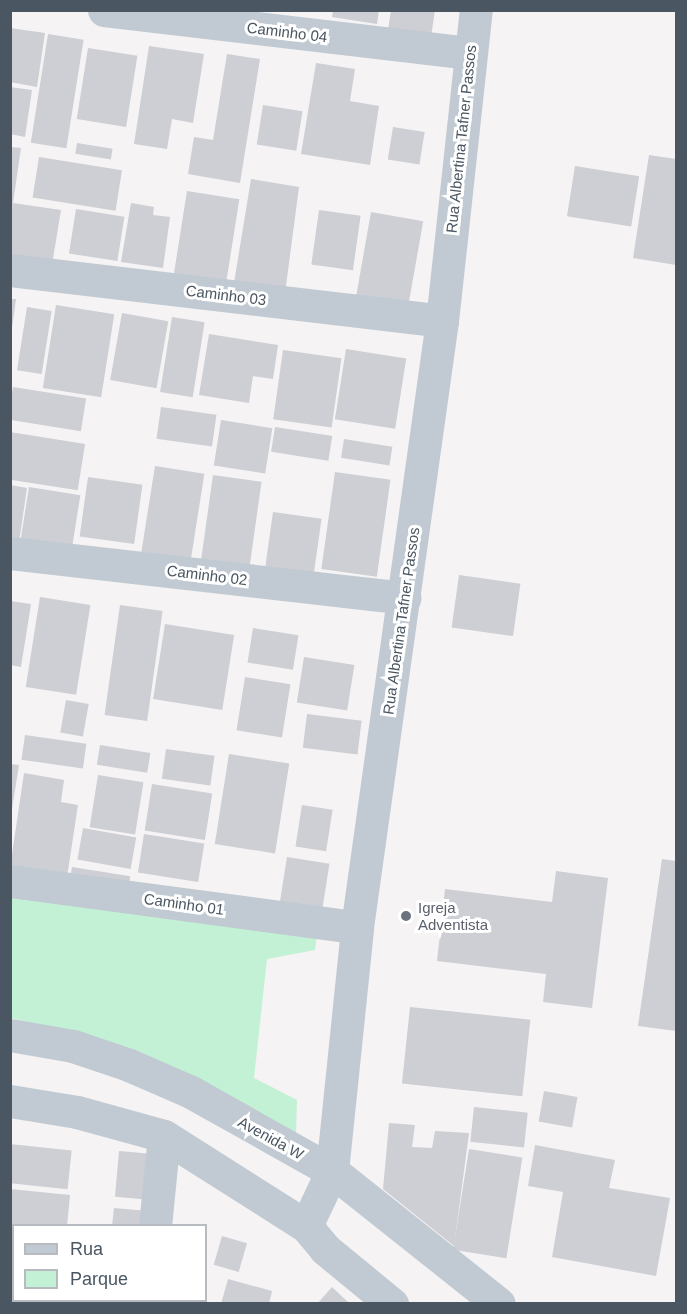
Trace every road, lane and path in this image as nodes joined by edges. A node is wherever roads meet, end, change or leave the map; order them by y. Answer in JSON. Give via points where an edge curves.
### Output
{"nodes":[{"id":1,"x":104,"y":10,"type":"edge"},
{"id":2,"x":476,"y":10,"type":"edge"},
{"id":3,"x":470,"y":53,"type":"junction"},
{"id":4,"x":10,"y":270,"type":"edge"},
{"id":5,"x":442,"y":321,"type":"junction"},
{"id":6,"x":10,"y":553,"type":"edge"},
{"id":7,"x":404,"y":598,"type":"junction"},
{"id":8,"x":10,"y":881,"type":"edge"},
{"id":9,"x":357,"y":927,"type":"junction"},
{"id":10,"x":10,"y":1035,"type":"edge"},
{"id":11,"x":10,"y":1101,"type":"edge"},
{"id":12,"x":164,"y":1136,"type":"junction"},
{"id":13,"x":332,"y":1171,"type":"junction"},
{"id":14,"x":155,"y":1224,"type":"edge"},
{"id":15,"x":306,"y":1226,"type":"junction"},
{"id":16,"x":392,"y":1304,"type":"edge"},
{"id":17,"x":499,"y":1304,"type":"edge"}],
"edges":[{"from":1,"to":3,"type":"street","name":"Caminho 04"},
{"from":2,"to":3,"type":"street","name":"Rua Albertina Tafner Passos"},
{"from":3,"to":5,"type":"street","name":"Rua Albertina Tafner Passos"},
{"from":4,"to":5,"type":"street","name":"Caminho 03"},
{"from":5,"to":7,"type":"street","name":"Rua Albertina Tafner Passos"},
{"from":6,"to":7,"type":"street","name":"Caminho 02"},
{"from":7,"to":9,"type":"street","name":"Rua Albertina Tafner Passos"},
{"from":8,"to":9,"type":"street","name":"Caminho 01"},
{"from":9,"to":13,"type":"street","name":"Rua Albertina Tafner Passos"},
{"from":10,"to":13,"type":"street","name":"Avenida W","via":[[73,1046],[129,1065],[191,1092]]},
{"from":11,"to":12,"type":"street","via":[[77,1112]]},
{"from":12,"to":14,"type":"street"},
{"from":12,"to":15,"type":"street"},
{"from":13,"to":15,"type":"street","name":"Rua Albertina Tafner Passos"},
{"from":13,"to":17,"type":"street","name":"Avenida W"},
{"from":15,"to":16,"type":"street","via":[[325,1249]]}]}
